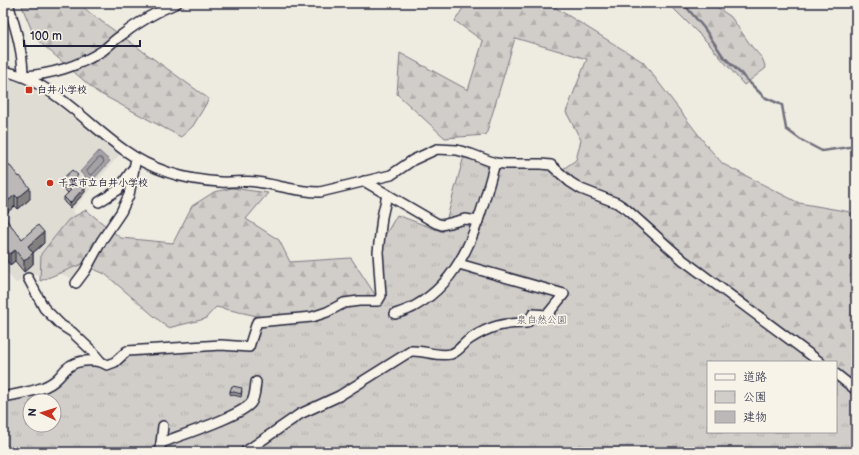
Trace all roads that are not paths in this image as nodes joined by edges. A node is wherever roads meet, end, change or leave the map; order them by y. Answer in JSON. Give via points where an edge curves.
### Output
{"nodes":[{"id":1,"x":8,"y":3,"type":"edge"},
{"id":2,"x":177,"y":3,"type":"edge"},
{"id":3,"x":3,"y":71,"type":"edge"},
{"id":4,"x":23,"y":76,"type":"junction"},
{"id":5,"x":136,"y":158,"type":"junction"},
{"id":6,"x":495,"y":163,"type":"junction"},
{"id":7,"x":134,"y":168,"type":"junction"},
{"id":8,"x":364,"y":181,"type":"junction"},
{"id":9,"x":387,"y":194,"type":"junction"},
{"id":10,"x":100,"y":202,"type":"dead end"},
{"id":11,"x":478,"y":221,"type":"junction"},
{"id":12,"x":459,"y":264,"type":"junction"},
{"id":13,"x":28,"y":278,"type":"dead end"},
{"id":14,"x":76,"y":283,"type":"dead end"},
{"id":15,"x":395,"y":314,"type":"dead end"},
{"id":16,"x":819,"y":361,"type":"edge"},
{"id":17,"x":102,"y":362,"type":"junction"},
{"id":18,"x":837,"y":375,"type":"edge"},
{"id":19,"x":256,"y":382,"type":"dead end"},
{"id":20,"x":856,"y":390,"type":"edge"},
{"id":21,"x":3,"y":397,"type":"edge"},
{"id":22,"x":162,"y":426,"type":"dead end"},
{"id":23,"x":160,"y":448,"type":"edge"},
{"id":24,"x":245,"y":452,"type":"edge"}],
"edges":[{"from":1,"to":4,"type":"street","via":[[18,37]]},
{"from":2,"to":4,"type":"street","via":[[137,24],[103,50],[80,63],[38,76]]},
{"from":3,"to":4,"type":"street"},
{"from":4,"to":5,"type":"street","via":[[61,100]]},
{"from":5,"to":7,"type":"street"},
{"from":5,"to":8,"type":"street","via":[[178,175],[221,182],[255,182],[309,192],[320,192]]},
{"from":6,"to":8,"type":"street","via":[[457,150],[437,149],[413,160],[391,175]]},
{"from":6,"to":11,"type":"street"},
{"from":6,"to":16,"type":"street","via":[[551,165],[581,189],[617,203],[683,260]]},
{"from":7,"to":10,"type":"street","via":[[118,190]]},
{"from":7,"to":14,"type":"street","via":[[129,195],[121,212]]},
{"from":8,"to":9,"type":"street"},
{"from":9,"to":11,"type":"street","via":[[442,225],[465,219]]},
{"from":9,"to":17,"type":"street","via":[[379,235],[381,296],[378,301],[344,303],[312,317],[257,322],[249,347],[221,345],[127,351],[110,364]]},
{"from":11,"to":12,"type":"street"},
{"from":12,"to":15,"type":"street","via":[[444,283],[425,299],[414,307]]},
{"from":12,"to":24,"type":"street","via":[[564,294],[547,315],[533,314],[528,323],[494,326],[468,340],[460,349],[450,354],[411,351],[339,396],[300,414]]},
{"from":13,"to":17,"type":"street","via":[[44,308]]},
{"from":17,"to":21,"type":"street","via":[[90,360],[73,364],[53,382],[41,388]]},
{"from":18,"to":20,"type":"street"},
{"from":19,"to":23,"type":"street","via":[[251,403],[234,415]]},
{"from":22,"to":23,"type":"street"}]}
